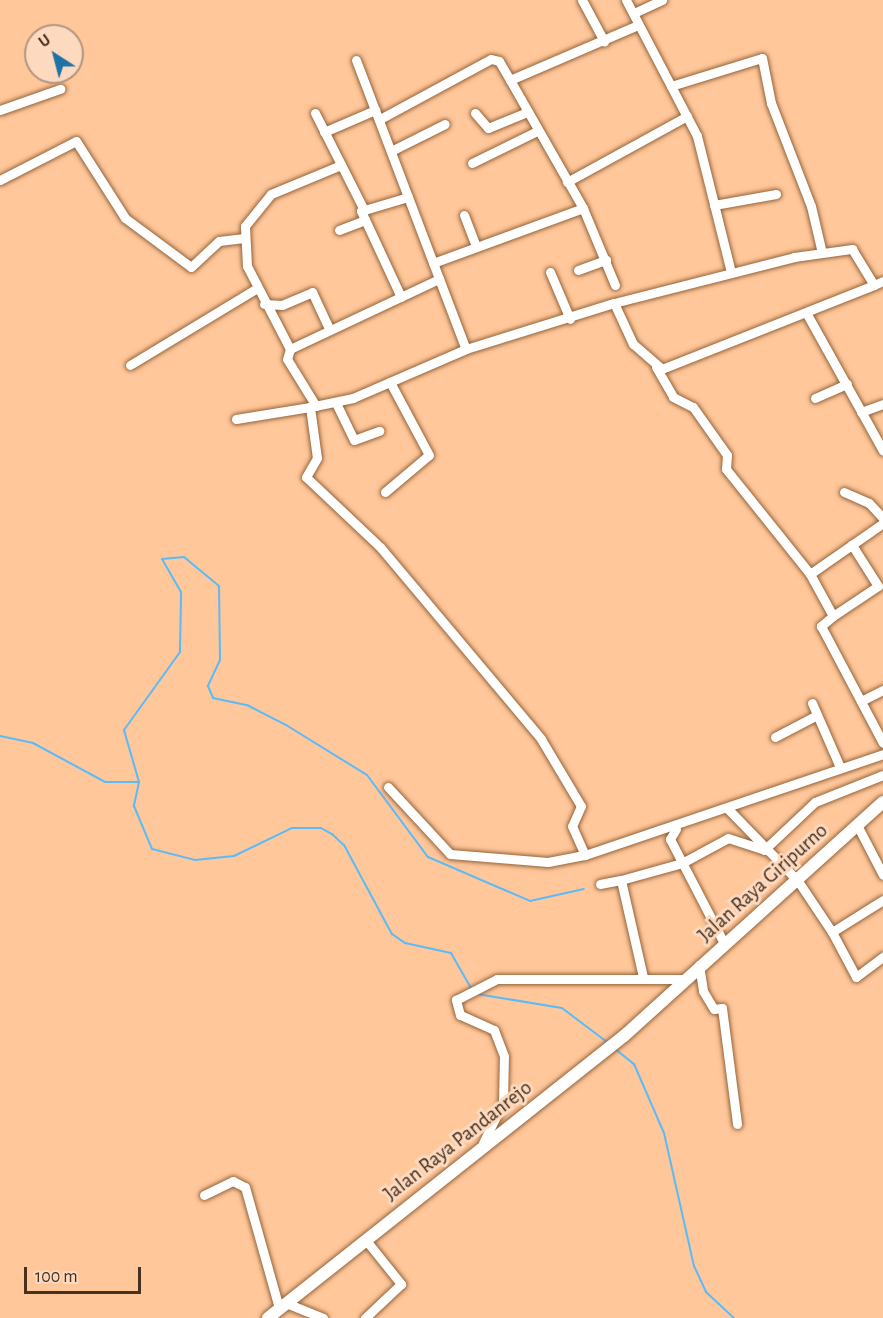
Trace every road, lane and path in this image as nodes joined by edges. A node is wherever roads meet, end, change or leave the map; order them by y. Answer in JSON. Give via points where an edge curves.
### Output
{"nodes":[{"id":1,"x":582,"y":0,"type":"edge"},
{"id":2,"x":626,"y":0,"type":"edge"},
{"id":3,"x":662,"y":0,"type":"edge"},
{"id":4,"x":634,"y":13,"type":"junction"},
{"id":5,"x":638,"y":26,"type":"junction"},
{"id":6,"x":604,"y":41,"type":"junction"},
{"id":7,"x":356,"y":60,"type":"dead end"},
{"id":8,"x":510,"y":80,"type":"junction"},
{"id":9,"x":671,"y":86,"type":"junction"},
{"id":10,"x":60,"y":89,"type":"dead end"},
{"id":11,"x":0,"y":110,"type":"edge"},
{"id":12,"x":527,"y":112,"type":"junction"},
{"id":13,"x":315,"y":113,"type":"dead end"},
{"id":14,"x":475,"y":113,"type":"dead end"},
{"id":15,"x":378,"y":115,"type":"junction"},
{"id":16,"x":687,"y":116,"type":"junction"},
{"id":17,"x":446,"y":124,"type":"dead end"},
{"id":18,"x":537,"y":130,"type":"junction"},
{"id":19,"x":324,"y":132,"type":"junction"},
{"id":20,"x":391,"y":151,"type":"junction"},
{"id":21,"x":472,"y":163,"type":"dead end"},
{"id":22,"x":341,"y":165,"type":"junction"},
{"id":23,"x":0,"y":180,"type":"edge"},
{"id":24,"x":567,"y":182,"type":"junction"},
{"id":25,"x":776,"y":194,"type":"dead end"},
{"id":26,"x":408,"y":197,"type":"junction"},
{"id":27,"x":714,"y":205,"type":"junction"},
{"id":28,"x":583,"y":208,"type":"junction"},
{"id":29,"x":360,"y":214,"type":"junction"},
{"id":30,"x":464,"y":215,"type":"dead end"},
{"id":31,"x":339,"y":230,"type":"dead end"},
{"id":32,"x":242,"y":238,"type":"junction"},
{"id":33,"x":476,"y":247,"type":"junction"},
{"id":34,"x":822,"y":253,"type":"junction"},
{"id":35,"x":606,"y":260,"type":"junction"},
{"id":36,"x":433,"y":262,"type":"junction"},
{"id":37,"x":579,"y":270,"type":"dead end"},
{"id":38,"x":550,"y":272,"type":"dead end"},
{"id":39,"x":731,"y":273,"type":"junction"},
{"id":40,"x":439,"y":279,"type":"junction"},
{"id":41,"x":878,"y":283,"type":"edge"},
{"id":42,"x":615,"y":285,"type":"dead end"},
{"id":43,"x":257,"y":288,"type":"junction"},
{"id":44,"x":401,"y":297,"type":"junction"},
{"id":45,"x":614,"y":303,"type":"junction"},
{"id":46,"x":264,"y":304,"type":"junction"},
{"id":47,"x":808,"y":316,"type":"junction"},
{"id":48,"x":570,"y":319,"type":"junction"},
{"id":49,"x":329,"y":328,"type":"junction"},
{"id":50,"x":290,"y":349,"type":"junction"},
{"id":51,"x":466,"y":349,"type":"junction"},
{"id":52,"x":130,"y":365,"type":"dead end"},
{"id":53,"x":656,"y":368,"type":"junction"},
{"id":54,"x":390,"y":382,"type":"junction"},
{"id":55,"x":847,"y":384,"type":"junction"},
{"id":56,"x":815,"y":398,"type":"dead end"},
{"id":57,"x":336,"y":403,"type":"junction"},
{"id":58,"x":883,"y":404,"type":"edge"},
{"id":59,"x":313,"y":406,"type":"junction"},
{"id":60,"x":861,"y":412,"type":"junction"},
{"id":61,"x":236,"y":419,"type":"dead end"},
{"id":62,"x":379,"y":430,"type":"dead end"},
{"id":63,"x":883,"y":451,"type":"edge"},
{"id":64,"x":385,"y":492,"type":"dead end"},
{"id":65,"x":844,"y":492,"type":"dead end"},
{"id":66,"x":883,"y":520,"type":"edge"},
{"id":67,"x":852,"y":545,"type":"junction"},
{"id":68,"x":810,"y":574,"type":"junction"},
{"id":69,"x":833,"y":616,"type":"junction"},
{"id":70,"x":883,"y":690,"type":"edge"},
{"id":71,"x":861,"y":701,"type":"junction"},
{"id":72,"x":812,"y":703,"type":"dead end"},
{"id":73,"x":817,"y":715,"type":"junction"},
{"id":74,"x":775,"y":737,"type":"dead end"},
{"id":75,"x":883,"y":742,"type":"edge"},
{"id":76,"x":883,"y":754,"type":"edge"},
{"id":77,"x":840,"y":767,"type":"junction"},
{"id":78,"x":883,"y":775,"type":"edge"},
{"id":79,"x":388,"y":787,"type":"dead end"},
{"id":80,"x":883,"y":802,"type":"edge"},
{"id":81,"x":727,"y":808,"type":"junction"},
{"id":82,"x":682,"y":825,"type":"junction"},
{"id":83,"x":857,"y":825,"type":"junction"},
{"id":84,"x":762,"y":848,"type":"junction"},
{"id":85,"x":585,"y":855,"type":"junction"},
{"id":86,"x":680,"y":860,"type":"junction"},
{"id":87,"x":883,"y":875,"type":"edge"},
{"id":88,"x":621,"y":880,"type":"junction"},
{"id":89,"x":798,"y":880,"type":"junction"},
{"id":90,"x":600,"y":884,"type":"dead end"},
{"id":91,"x":883,"y":900,"type":"edge"},
{"id":92,"x":832,"y":932,"type":"junction"},
{"id":93,"x":725,"y":945,"type":"junction"},
{"id":94,"x":883,"y":957,"type":"edge"},
{"id":95,"x":699,"y":965,"type":"junction"},
{"id":96,"x":644,"y":977,"type":"junction"},
{"id":97,"x":682,"y":979,"type":"junction"},
{"id":98,"x":672,"y":994,"type":"joint"},
{"id":99,"x":737,"y":1124,"type":"dead end"},
{"id":100,"x":483,"y":1143,"type":"junction"},
{"id":101,"x":204,"y":1195,"type":"dead end"},
{"id":102,"x":364,"y":1239,"type":"junction"},
{"id":103,"x":283,"y":1306,"type":"junction"},
{"id":104,"x":268,"y":1318,"type":"edge"},
{"id":105,"x":323,"y":1318,"type":"edge"},
{"id":106,"x":365,"y":1318,"type":"edge"}],
"edges":[{"from":1,"to":6,"type":"street"},
{"from":2,"to":4,"type":"street"},
{"from":3,"to":4,"type":"street"},
{"from":4,"to":5,"type":"street"},
{"from":5,"to":6,"type":"street"},
{"from":5,"to":9,"type":"street"},
{"from":6,"to":8,"type":"street"},
{"from":7,"to":15,"type":"street"},
{"from":8,"to":12,"type":"street"},
{"from":8,"to":15,"type":"street","via":[[499,61],[491,59]]},
{"from":9,"to":16,"type":"street"},
{"from":9,"to":34,"type":"street","via":[[762,58],[771,103],[809,198]]},
{"from":10,"to":11,"type":"street"},
{"from":12,"to":14,"type":"street","via":[[488,128]]},
{"from":12,"to":18,"type":"street"},
{"from":13,"to":19,"type":"street"},
{"from":15,"to":19,"type":"street"},
{"from":15,"to":20,"type":"street"},
{"from":16,"to":24,"type":"street"},
{"from":16,"to":27,"type":"street"},
{"from":17,"to":20,"type":"street"},
{"from":18,"to":21,"type":"street"},
{"from":18,"to":24,"type":"street"},
{"from":19,"to":22,"type":"street"},
{"from":20,"to":26,"type":"street"},
{"from":22,"to":29,"type":"street"},
{"from":22,"to":32,"type":"street","via":[[264,198],[249,216]]},
{"from":23,"to":32,"type":"street","via":[[76,141],[125,218],[191,267],[219,241]]},
{"from":24,"to":28,"type":"street"},
{"from":25,"to":27,"type":"street"},
{"from":26,"to":29,"type":"street"},
{"from":26,"to":36,"type":"street"},
{"from":27,"to":39,"type":"street"},
{"from":28,"to":33,"type":"street"},
{"from":28,"to":35,"type":"street"},
{"from":29,"to":31,"type":"street"},
{"from":29,"to":44,"type":"street"},
{"from":30,"to":33,"type":"street"},
{"from":32,"to":43,"type":"street"},
{"from":33,"to":36,"type":"street"},
{"from":34,"to":39,"type":"street"},
{"from":34,"to":41,"type":"street","via":[[856,250]]},
{"from":35,"to":37,"type":"street"},
{"from":35,"to":42,"type":"street"},
{"from":36,"to":40,"type":"street"},
{"from":38,"to":48,"type":"street"},
{"from":39,"to":45,"type":"street"},
{"from":40,"to":44,"type":"street"},
{"from":40,"to":51,"type":"street"},
{"from":41,"to":47,"type":"street"},
{"from":43,"to":46,"type":"street"},
{"from":43,"to":52,"type":"street"},
{"from":44,"to":49,"type":"street"},
{"from":45,"to":48,"type":"street"},
{"from":45,"to":53,"type":"street","via":[[633,344]]},
{"from":46,"to":49,"type":"street","via":[[282,305],[312,292]]},
{"from":46,"to":50,"type":"street"},
{"from":47,"to":53,"type":"street"},
{"from":47,"to":55,"type":"street"},
{"from":48,"to":51,"type":"street"},
{"from":49,"to":50,"type":"street"},
{"from":50,"to":59,"type":"street","via":[[287,359]]},
{"from":51,"to":54,"type":"street"},
{"from":53,"to":68,"type":"street","via":[[673,398],[693,407],[727,455],[727,470]]},
{"from":54,"to":57,"type":"street"},
{"from":54,"to":64,"type":"street","via":[[429,455]]},
{"from":55,"to":56,"type":"street"},
{"from":55,"to":60,"type":"street"},
{"from":57,"to":59,"type":"street"},
{"from":57,"to":62,"type":"street","via":[[354,440]]},
{"from":58,"to":60,"type":"street"},
{"from":59,"to":61,"type":"street"},
{"from":59,"to":85,"type":"street","via":[[317,458],[307,479],[381,548],[541,739],[581,806],[572,825]]},
{"from":60,"to":63,"type":"street"},
{"from":65,"to":66,"type":"street","via":[[869,503]]},
{"from":66,"to":67,"type":"street"},
{"from":67,"to":68,"type":"street"},
{"from":67,"to":69,"type":"street","via":[[878,587]]},
{"from":68,"to":69,"type":"street"},
{"from":69,"to":71,"type":"street","via":[[821,626]]},
{"from":70,"to":71,"type":"street"},
{"from":71,"to":75,"type":"street"},
{"from":72,"to":73,"type":"street"},
{"from":73,"to":74,"type":"street"},
{"from":73,"to":77,"type":"street"},
{"from":76,"to":77,"type":"street"},
{"from":77,"to":81,"type":"street"},
{"from":78,"to":84,"type":"street","via":[[815,802]]},
{"from":79,"to":85,"type":"street","via":[[450,854],[548,862]]},
{"from":80,"to":83,"type":"main road","name":"Jalan Raya Giripurno"},
{"from":81,"to":82,"type":"street"},
{"from":81,"to":84,"type":"street"},
{"from":82,"to":85,"type":"street"},
{"from":82,"to":86,"type":"street","via":[[670,833]]},
{"from":83,"to":87,"type":"street"},
{"from":83,"to":89,"type":"main road","name":"Jalan Raya Giripurno"},
{"from":84,"to":86,"type":"street","via":[[728,838]]},
{"from":84,"to":89,"type":"street"},
{"from":86,"to":88,"type":"street"},
{"from":86,"to":93,"type":"street"},
{"from":88,"to":90,"type":"street"},
{"from":88,"to":96,"type":"street"},
{"from":89,"to":92,"type":"street"},
{"from":89,"to":93,"type":"main road","name":"Jalan Raya Giripurno"},
{"from":91,"to":92,"type":"street"},
{"from":92,"to":94,"type":"street","via":[[856,977]]},
{"from":93,"to":95,"type":"main road","name":"Jalan Raya Giripurno"},
{"from":95,"to":97,"type":"main road","name":"Jalan Raya Giripurno"},
{"from":95,"to":99,"type":"street","via":[[703,991],[714,1009],[722,1008]]},
{"from":96,"to":97,"type":"street"},
{"from":96,"to":100,"type":"street","via":[[497,979],[461,996],[453,1007],[460,1015],[488,1024],[504,1056],[503,1102]]},
{"from":97,"to":98,"type":"main road","name":"Jalan Raya Giripurno"},
{"from":98,"to":100,"type":"main road","name":"Jalan Raya Pandanrejo"},
{"from":100,"to":102,"type":"main road","name":"Jalan Raya Pandanrejo"},
{"from":101,"to":103,"type":"street","via":[[233,1181],[245,1187]]},
{"from":102,"to":103,"type":"main road","name":"Jalan Raya Pandanrejo"},
{"from":102,"to":106,"type":"street","via":[[401,1284]]},
{"from":103,"to":104,"type":"main road","name":"Jalan Raya Pandanrejo"},
{"from":103,"to":105,"type":"street"}]}
